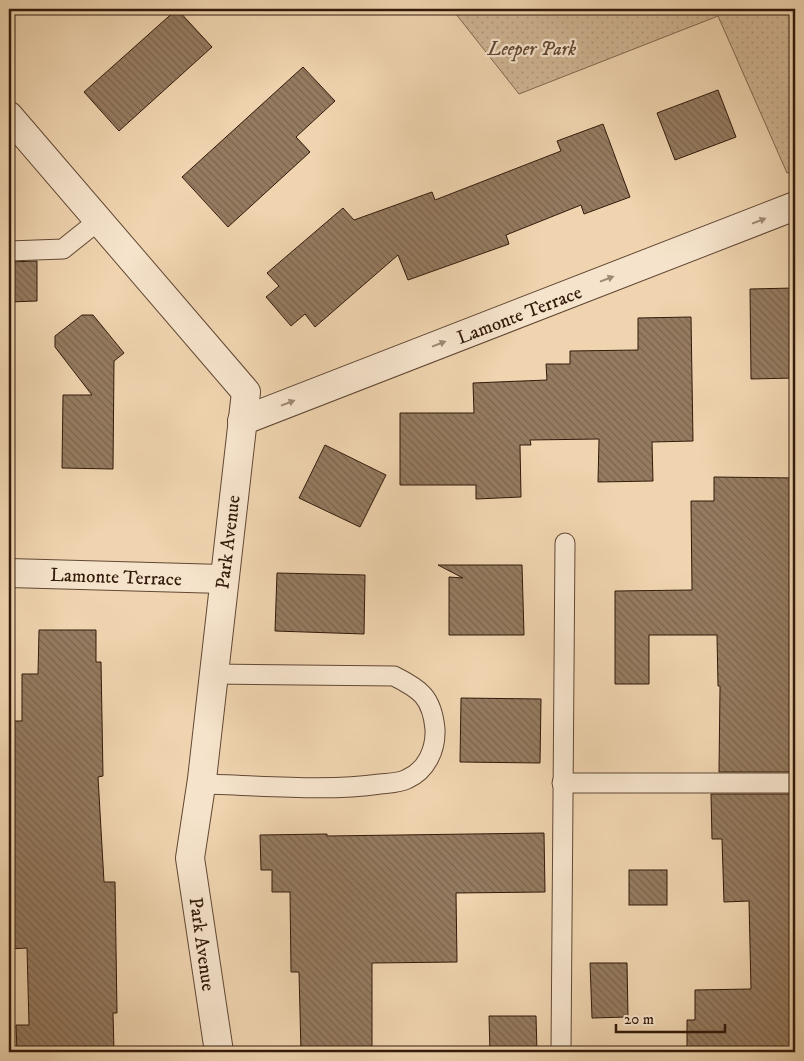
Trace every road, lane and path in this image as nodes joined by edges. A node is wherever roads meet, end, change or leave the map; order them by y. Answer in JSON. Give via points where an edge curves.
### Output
{"nodes":[{"id":1,"x":9,"y":116,"type":"edge"},
{"id":2,"x":795,"y":206,"type":"edge"},
{"id":3,"x":98,"y":220,"type":"junction"},
{"id":4,"x":9,"y":250,"type":"edge"},
{"id":5,"x":242,"y":421,"type":"junction"},
{"id":6,"x":565,"y":543,"type":"dead end"},
{"id":7,"x":9,"y":573,"type":"edge"},
{"id":8,"x":223,"y":579,"type":"junction"},
{"id":9,"x":212,"y":674,"type":"junction"},
{"id":10,"x":562,"y":783,"type":"junction"},
{"id":11,"x":795,"y":783,"type":"edge"},
{"id":12,"x":201,"y":784,"type":"junction"},
{"id":13,"x":219,"y":1052,"type":"edge"},
{"id":14,"x":561,"y":1052,"type":"edge"}],
"edges":[{"from":1,"to":3,"type":"street","name":"Park Avenue"},
{"from":5,"to":2,"type":"street","name":"Lamonte Terrace","one_way":true},
{"from":3,"to":4,"type":"lane","via":[[63,250]]},
{"from":3,"to":5,"type":"street","name":"Park Avenue","via":[[246,392]]},
{"from":5,"to":8,"type":"street","name":"Park Avenue"},
{"from":6,"to":10,"type":"lane"},
{"from":7,"to":8,"type":"street","name":"Lamonte Terrace"},
{"from":8,"to":9,"type":"street","name":"Park Avenue"},
{"from":9,"to":12,"type":"street","name":"Park Avenue"},
{"from":9,"to":12,"type":"lane","via":[[394,676],[419,689],[431,710],[435,731],[433,748],[424,768],[406,780],[360,787]]},
{"from":10,"to":11,"type":"lane"},
{"from":10,"to":14,"type":"lane"},
{"from":12,"to":13,"type":"street","name":"Park Avenue","via":[[190,858]]}]}
